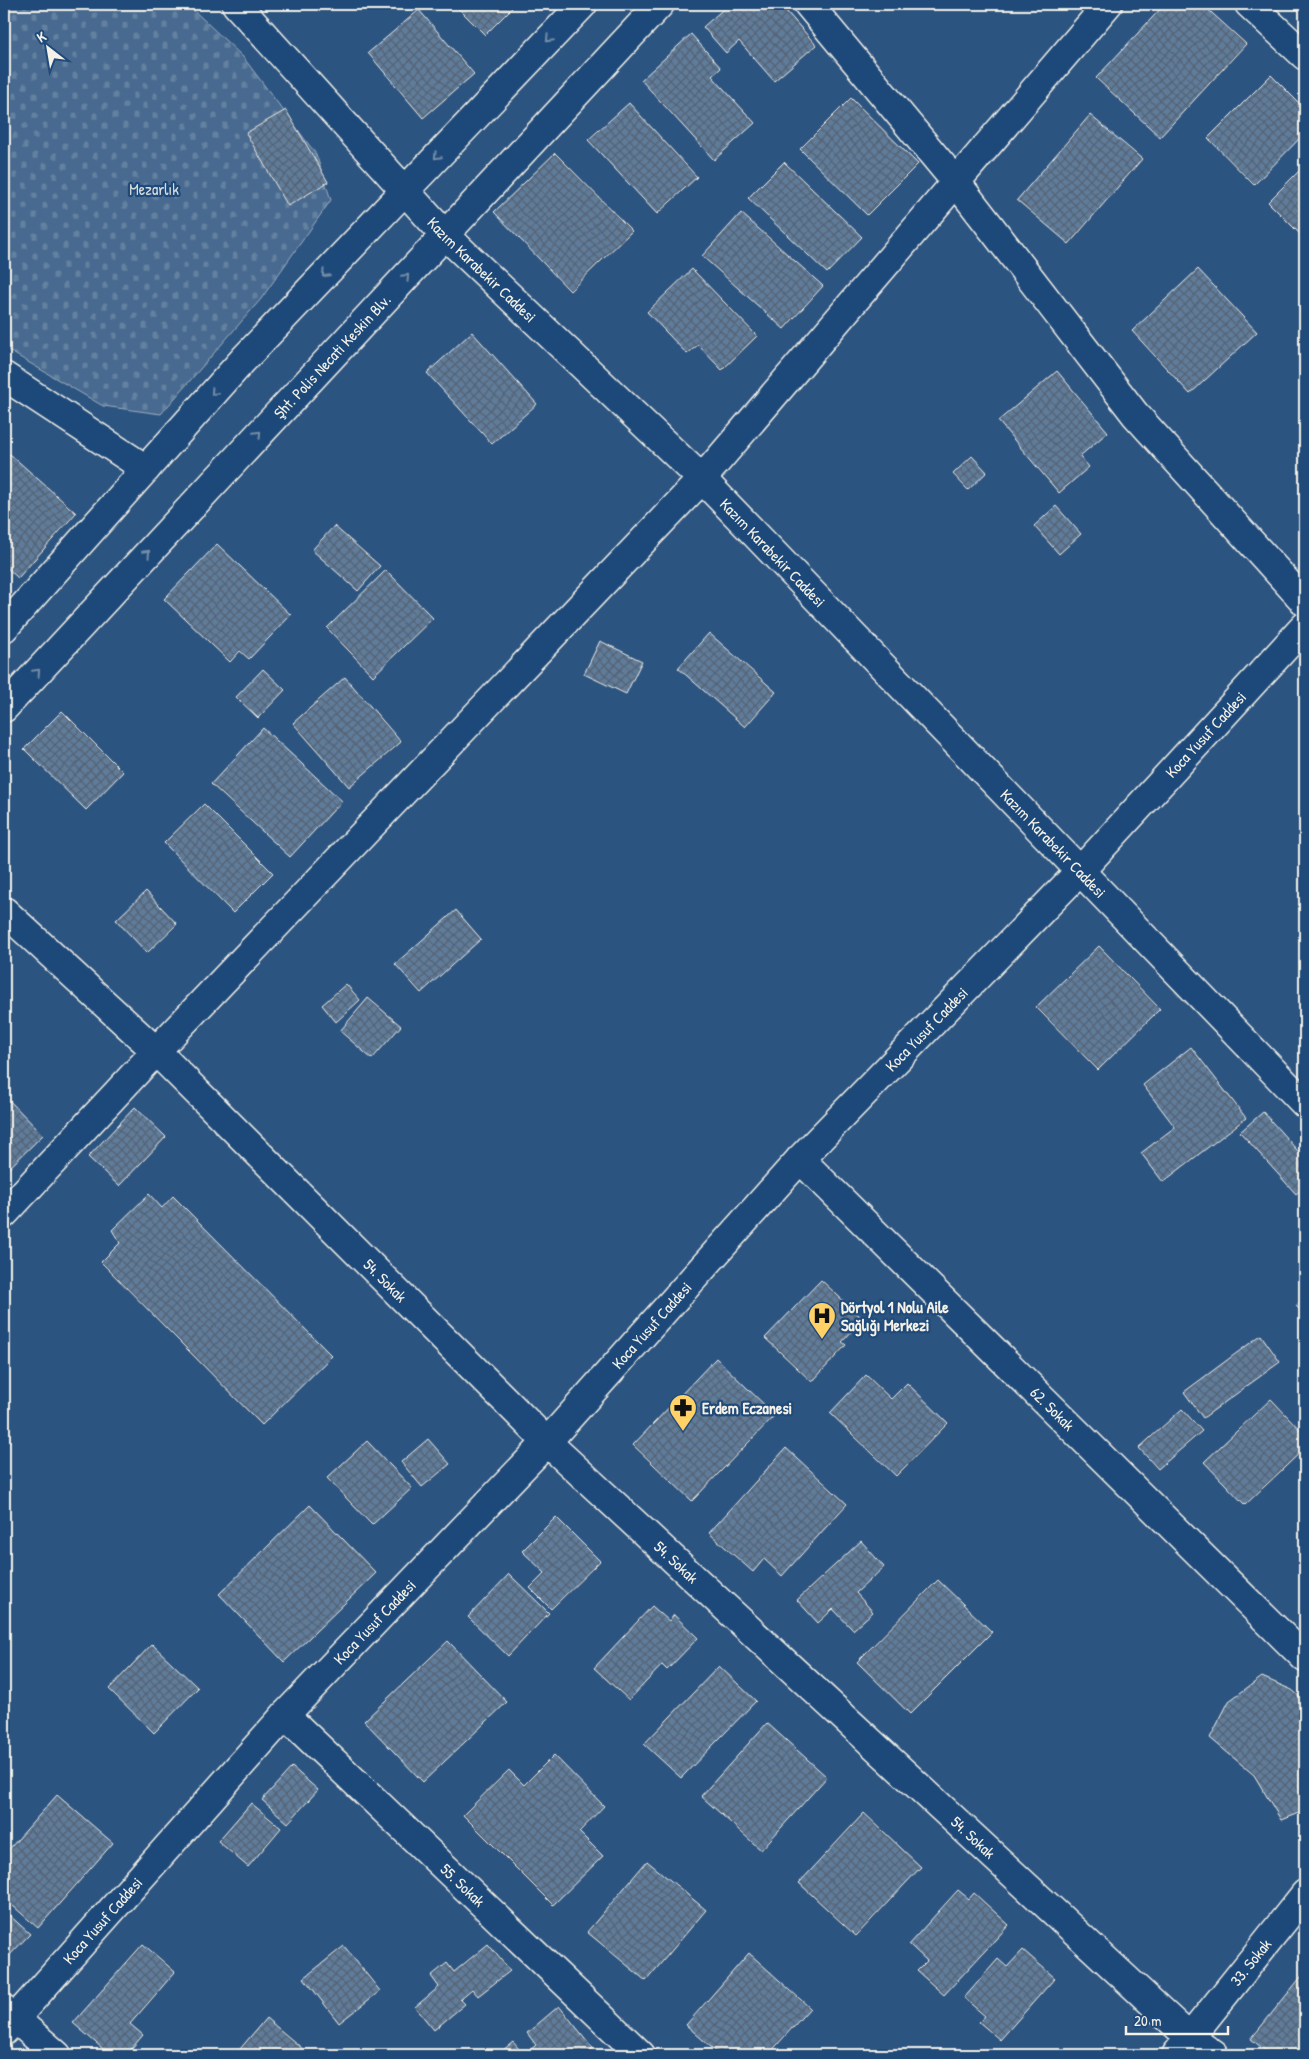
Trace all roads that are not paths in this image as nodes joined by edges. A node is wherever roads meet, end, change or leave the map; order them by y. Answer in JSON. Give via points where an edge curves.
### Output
{"nodes":[{"id":1,"x":236,"y":4,"type":"edge"},
{"id":2,"x":583,"y":4,"type":"edge"},
{"id":3,"x":660,"y":4,"type":"edge"},
{"id":4,"x":808,"y":4,"type":"edge"},
{"id":5,"x":1108,"y":4,"type":"edge"},
{"id":6,"x":1249,"y":4,"type":"edge"},
{"id":7,"x":1305,"y":56,"type":"edge"},
{"id":8,"x":956,"y":182,"type":"junction"},
{"id":9,"x":404,"y":190,"type":"junction"},
{"id":10,"x":446,"y":235,"type":"junction"},
{"id":11,"x":4,"y":376,"type":"edge"},
{"id":12,"x":146,"y":469,"type":"junction"},
{"id":13,"x":702,"y":479,"type":"junction"},
{"id":14,"x":1305,"y":602,"type":"edge"},
{"id":15,"x":1305,"y":626,"type":"edge"},
{"id":16,"x":4,"y":628,"type":"edge"},
{"id":17,"x":4,"y":708,"type":"edge"},
{"id":18,"x":1081,"y":870,"type":"junction"},
{"id":19,"x":4,"y":911,"type":"edge"},
{"id":20,"x":156,"y":1051,"type":"junction"},
{"id":21,"x":1305,"y":1104,"type":"edge"},
{"id":22,"x":800,"y":1159,"type":"junction"},
{"id":23,"x":4,"y":1214,"type":"edge"},
{"id":24,"x":547,"y":1442,"type":"junction"},
{"id":25,"x":1305,"y":1658,"type":"edge"},
{"id":26,"x":285,"y":1715,"type":"junction"},
{"id":27,"x":1305,"y":1894,"type":"edge"},
{"id":28,"x":8,"y":2020,"type":"edge"},
{"id":29,"x":1183,"y":2046,"type":"edge"},
{"id":30,"x":57,"y":2055,"type":"edge"},
{"id":31,"x":641,"y":2055,"type":"edge"},
{"id":32,"x":1214,"y":2055,"type":"edge"}],
"edges":[{"from":1,"to":9,"type":"street","name":"Kazım Karabekir Caddesi"},
{"from":2,"to":9,"type":"street","one_way":true},
{"from":3,"to":10,"type":"street","name":"Şht. Polis Necati Keskin Blv."},
{"from":4,"to":8,"type":"street"},
{"from":5,"to":8,"type":"street"},
{"from":6,"to":7,"type":"street"},
{"from":8,"to":13,"type":"street"},
{"from":8,"to":14,"type":"street","via":[[1135,414]]},
{"from":9,"to":10,"type":"street","name":"Kazım Karabekir Caddesi"},
{"from":9,"to":12,"type":"street","one_way":true,"via":[[243,360]]},
{"from":10,"to":13,"type":"street","name":"Kazım Karabekir Caddesi"},
{"from":17,"to":10,"type":"street","name":"Şht. Polis Necati Keskin Blv.","one_way":true},
{"from":11,"to":12,"type":"street"},
{"from":12,"to":16,"type":"street"},
{"from":13,"to":18,"type":"street","name":"Kazım Karabekir Caddesi"},
{"from":13,"to":20,"type":"street"},
{"from":15,"to":18,"type":"street","name":"Koca Yusuf Caddesi"},
{"from":18,"to":21,"type":"street","name":"Kazım Karabekir Caddesi"},
{"from":18,"to":22,"type":"street","name":"Koca Yusuf Caddesi"},
{"from":19,"to":20,"type":"street","name":"54. Sokak"},
{"from":20,"to":23,"type":"street"},
{"from":20,"to":24,"type":"street","name":"54. Sokak"},
{"from":22,"to":24,"type":"street","name":"Koca Yusuf Caddesi"},
{"from":22,"to":25,"type":"street","name":"62. Sokak"},
{"from":24,"to":26,"type":"street","name":"Koca Yusuf Caddesi"},
{"from":24,"to":29,"type":"street","name":"54. Sokak"},
{"from":26,"to":28,"type":"street","name":"Koca Yusuf Caddesi"},
{"from":26,"to":31,"type":"street","name":"55. Sokak"},
{"from":27,"to":29,"type":"street","name":"33. Sokak"},
{"from":28,"to":30,"type":"street"},
{"from":29,"to":32,"type":"street","name":"54. Sokak"}]}
